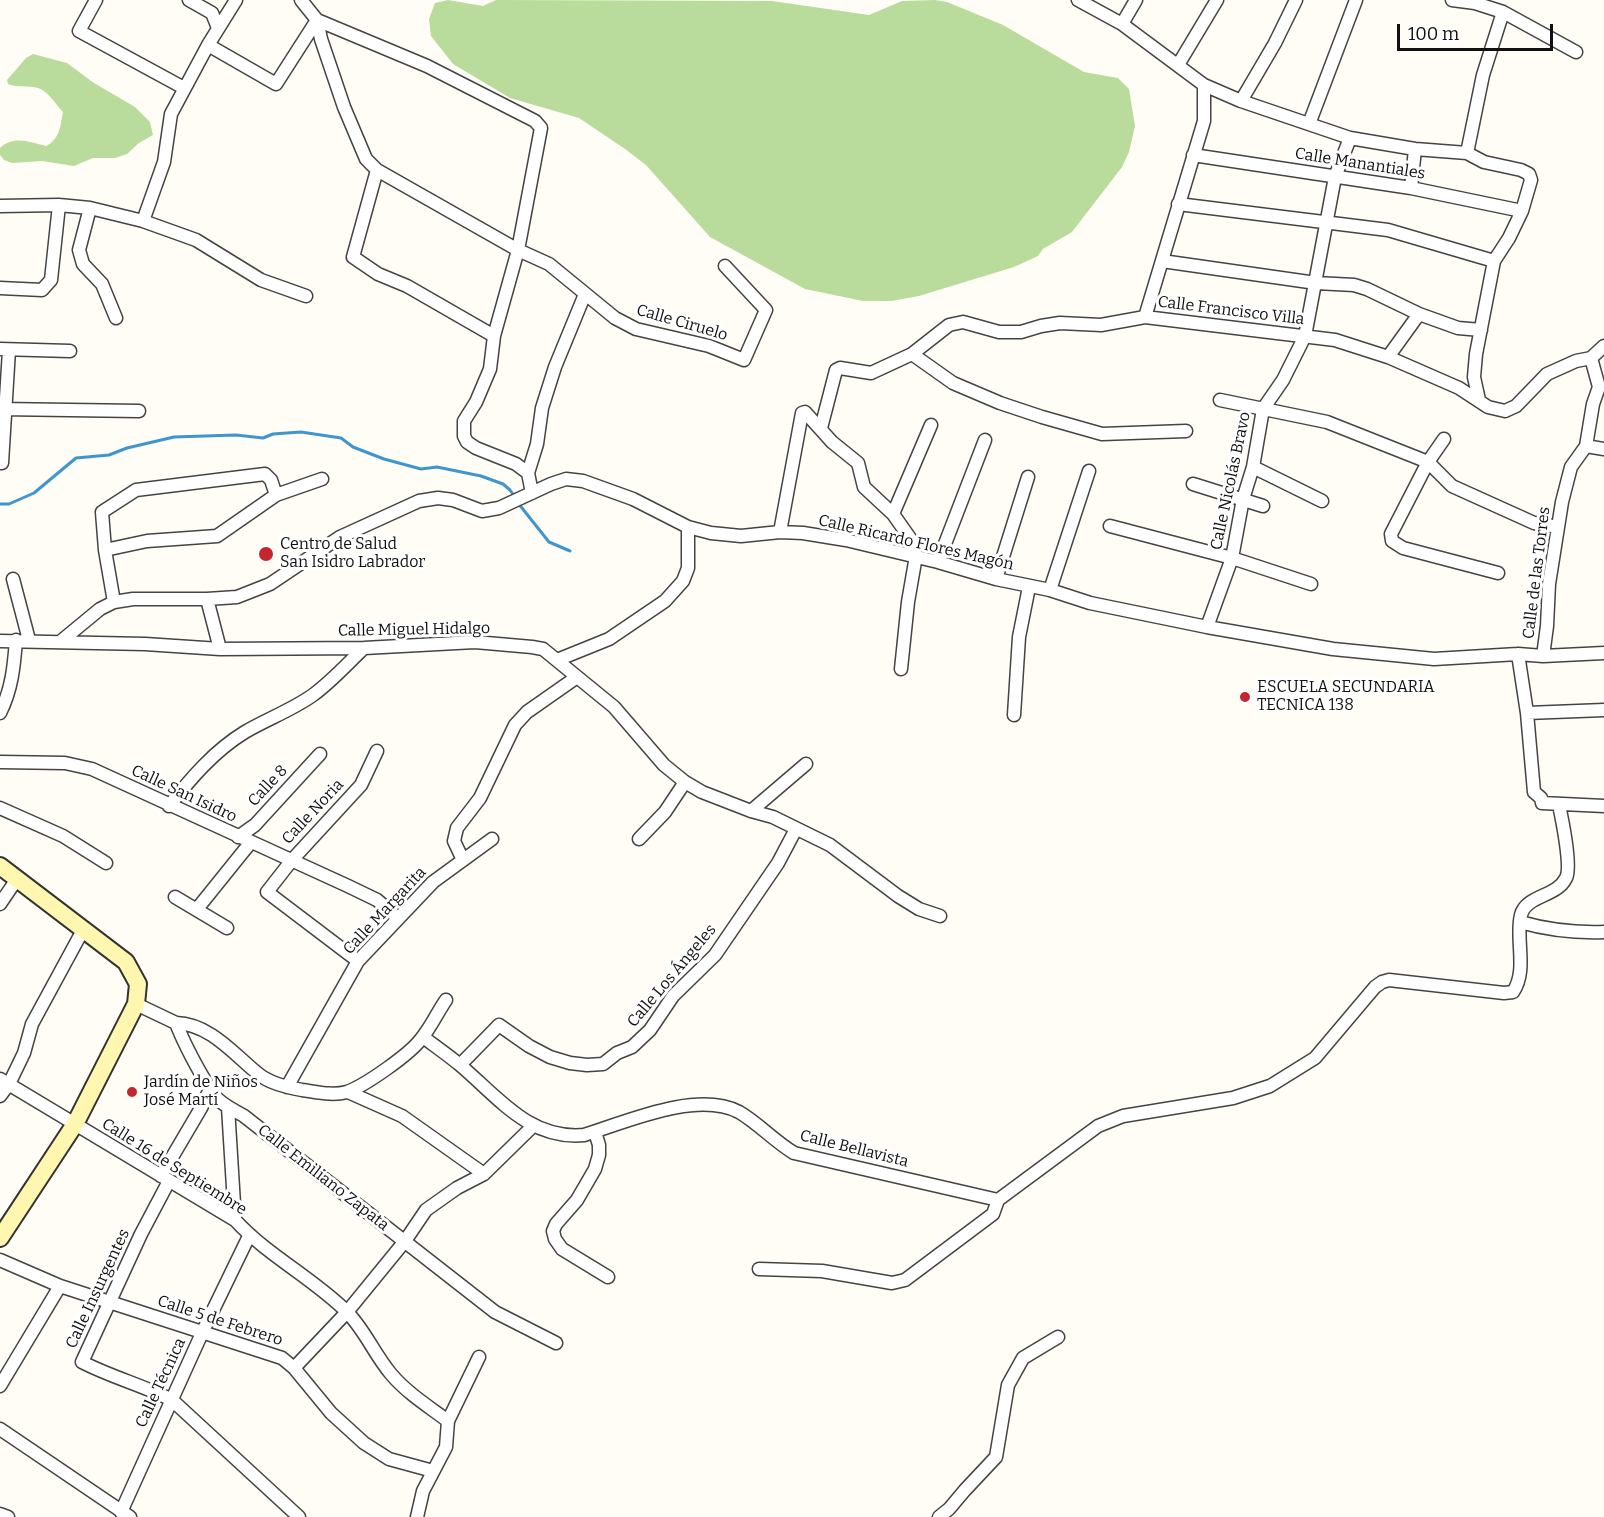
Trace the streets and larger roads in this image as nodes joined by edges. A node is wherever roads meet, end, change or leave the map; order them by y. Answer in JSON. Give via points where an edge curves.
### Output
{"nodes":[{"id":1,"x":96,"y":0,"type":"edge"},
{"id":2,"x":189,"y":0,"type":"edge"},
{"id":3,"x":1078,"y":0,"type":"edge"},
{"id":4,"x":1136,"y":0,"type":"edge"},
{"id":5,"x":1217,"y":0,"type":"edge"},
{"id":6,"x":1296,"y":0,"type":"edge"},
{"id":7,"x":1356,"y":0,"type":"edge"},
{"id":8,"x":1452,"y":0,"type":"edge"},
{"id":9,"x":236,"y":1,"type":"edge"},
{"id":10,"x":308,"y":2,"type":"edge"},
{"id":11,"x":1503,"y":12,"type":"junction"},
{"id":12,"x":212,"y":13,"type":"junction"},
{"id":13,"x":317,"y":20,"type":"junction"},
{"id":14,"x":1122,"y":24,"type":"junction"},
{"id":15,"x":218,"y":28,"type":"junction"},
{"id":16,"x":208,"y":45,"type":"junction"},
{"id":17,"x":1576,"y":52,"type":"dead end"},
{"id":18,"x":1178,"y":65,"type":"junction"},
{"id":19,"x":1204,"y":85,"type":"junction"},
{"id":20,"x":184,"y":88,"type":"junction"},
{"id":21,"x":1241,"y":101,"type":"junction"},
{"id":22,"x":1310,"y":124,"type":"junction"},
{"id":23,"x":1350,"y":138,"type":"junction"},
{"id":24,"x":1415,"y":149,"type":"junction"},
{"id":25,"x":1467,"y":153,"type":"junction"},
{"id":26,"x":1193,"y":155,"type":"junction"},
{"id":27,"x":377,"y":170,"type":"junction"},
{"id":28,"x":1335,"y":177,"type":"junction"},
{"id":29,"x":1411,"y":188,"type":"junction"},
{"id":30,"x":1178,"y":204,"type":"junction"},
{"id":31,"x":58,"y":205,"type":"junction"},
{"id":32,"x":0,"y":206,"type":"edge"},
{"id":33,"x":90,"y":208,"type":"junction"},
{"id":34,"x":1522,"y":211,"type":"junction"},
{"id":35,"x":143,"y":221,"type":"junction"},
{"id":36,"x":1324,"y":224,"type":"junction"},
{"id":37,"x":518,"y":250,"type":"junction"},
{"id":38,"x":1162,"y":261,"type":"junction"},
{"id":39,"x":1494,"y":261,"type":"junction"},
{"id":40,"x":725,"y":266,"type":"dead end"},
{"id":41,"x":1316,"y":283,"type":"junction"},
{"id":42,"x":0,"y":288,"type":"edge"},
{"id":43,"x":585,"y":294,"type":"junction"},
{"id":44,"x":306,"y":296,"type":"dead end"},
{"id":45,"x":1419,"y":314,"type":"junction"},
{"id":46,"x":1145,"y":317,"type":"junction"},
{"id":47,"x":116,"y":318,"type":"dead end"},
{"id":48,"x":1480,"y":330,"type":"junction"},
{"id":49,"x":495,"y":336,"type":"junction"},
{"id":50,"x":1305,"y":336,"type":"junction"},
{"id":51,"x":1604,"y":346,"type":"edge"},
{"id":52,"x":5,"y":350,"type":"edge"},
{"id":53,"x":70,"y":351,"type":"dead end"},
{"id":54,"x":912,"y":354,"type":"junction"},
{"id":55,"x":1388,"y":357,"type":"junction"},
{"id":56,"x":1591,"y":358,"type":"junction"},
{"id":57,"x":1474,"y":377,"type":"junction"},
{"id":58,"x":1601,"y":387,"type":"edge"},
{"id":59,"x":1459,"y":388,"type":"junction"},
{"id":60,"x":1220,"y":400,"type":"dead end"},
{"id":61,"x":1479,"y":400,"type":"junction"},
{"id":62,"x":3,"y":409,"type":"edge"},
{"id":63,"x":1263,"y":409,"type":"junction"},
{"id":64,"x":139,"y":411,"type":"dead end"},
{"id":65,"x":931,"y":425,"type":"dead end"},
{"id":66,"x":821,"y":428,"type":"junction"},
{"id":67,"x":1186,"y":431,"type":"dead end"},
{"id":68,"x":1444,"y":439,"type":"dead end"},
{"id":69,"x":985,"y":440,"type":"dead end"},
{"id":70,"x":1586,"y":446,"type":"junction"},
{"id":71,"x":1604,"y":449,"type":"edge"},
{"id":72,"x":1428,"y":462,"type":"junction"},
{"id":73,"x":0,"y":463,"type":"edge"},
{"id":74,"x":1253,"y":467,"type":"junction"},
{"id":75,"x":1089,"y":471,"type":"dead end"},
{"id":76,"x":528,"y":473,"type":"junction"},
{"id":77,"x":1028,"y":477,"type":"dead end"},
{"id":78,"x":322,"y":478,"type":"dead end"},
{"id":79,"x":1193,"y":484,"type":"dead end"},
{"id":80,"x":532,"y":492,"type":"junction"},
{"id":81,"x":276,"y":495,"type":"junction"},
{"id":82,"x":1243,"y":499,"type":"junction"},
{"id":83,"x":1322,"y":501,"type":"dead end"},
{"id":84,"x":1263,"y":506,"type":"dead end"},
{"id":85,"x":893,"y":514,"type":"junction"},
{"id":86,"x":1110,"y":526,"type":"dead end"},
{"id":87,"x":688,"y":527,"type":"junction"},
{"id":88,"x":1558,"y":527,"type":"junction"},
{"id":89,"x":780,"y":532,"type":"junction"},
{"id":90,"x":105,"y":550,"type":"junction"},
{"id":91,"x":916,"y":556,"type":"junction"},
{"id":92,"x":1232,"y":558,"type":"junction"},
{"id":93,"x":938,"y":562,"type":"junction"},
{"id":94,"x":1498,"y":573,"type":"dead end"},
{"id":95,"x":13,"y":579,"type":"dead end"},
{"id":96,"x":996,"y":579,"type":"junction"},
{"id":97,"x":1311,"y":584,"type":"dead end"},
{"id":98,"x":1029,"y":587,"type":"junction"},
{"id":99,"x":1050,"y":590,"type":"junction"},
{"id":100,"x":207,"y":600,"type":"junction"},
{"id":101,"x":114,"y":602,"type":"junction"},
{"id":102,"x":1207,"y":627,"type":"junction"},
{"id":103,"x":23,"y":640,"type":"junction"},
{"id":104,"x":0,"y":641,"type":"edge"},
{"id":105,"x":60,"y":642,"type":"junction"},
{"id":106,"x":364,"y":648,"type":"junction"},
{"id":107,"x":220,"y":649,"type":"junction"},
{"id":108,"x":1604,"y":653,"type":"edge"},
{"id":109,"x":1518,"y":654,"type":"junction"},
{"id":110,"x":1543,"y":656,"type":"junction"},
{"id":111,"x":557,"y":660,"type":"junction"},
{"id":112,"x":901,"y":669,"type":"dead end"},
{"id":113,"x":577,"y":676,"type":"junction"},
{"id":114,"x":1604,"y":710,"type":"edge"},
{"id":115,"x":0,"y":712,"type":"edge"},
{"id":116,"x":1527,"y":712,"type":"junction"},
{"id":117,"x":1014,"y":715,"type":"dead end"},
{"id":118,"x":377,"y":751,"type":"dead end"},
{"id":119,"x":320,"y":754,"type":"dead end"},
{"id":120,"x":0,"y":762,"type":"edge"},
{"id":121,"x":806,"y":764,"type":"dead end"},
{"id":122,"x":685,"y":782,"type":"junction"},
{"id":123,"x":1559,"y":805,"type":"junction"},
{"id":124,"x":169,"y":806,"type":"junction"},
{"id":125,"x":1604,"y":806,"type":"edge"},
{"id":126,"x":0,"y":808,"type":"edge"},
{"id":127,"x":751,"y":811,"type":"junction"},
{"id":128,"x":796,"y":829,"type":"junction"},
{"id":129,"x":237,"y":837,"type":"junction"},
{"id":130,"x":492,"y":839,"type":"dead end"},
{"id":131,"x":639,"y":839,"type":"dead end"},
{"id":132,"x":251,"y":843,"type":"junction"},
{"id":133,"x":462,"y":858,"type":"junction"},
{"id":134,"x":292,"y":860,"type":"junction"},
{"id":135,"x":106,"y":863,"type":"dead end"},
{"id":136,"x":0,"y":866,"type":"edge"},
{"id":137,"x":17,"y":879,"type":"junction"},
{"id":138,"x":175,"y":897,"type":"dead end"},
{"id":139,"x":0,"y":904,"type":"edge"},
{"id":140,"x":197,"y":909,"type":"junction"},
{"id":141,"x":940,"y":916,"type":"dead end"},
{"id":142,"x":398,"y":918,"type":"junction"},
{"id":143,"x":1520,"y":922,"type":"junction"},
{"id":144,"x":227,"y":928,"type":"dead end"},
{"id":145,"x":83,"y":930,"type":"junction"},
{"id":146,"x":1604,"y":932,"type":"edge"},
{"id":147,"x":358,"y":961,"type":"junction"},
{"id":148,"x":447,"y":1000,"type":"dead end"},
{"id":149,"x":136,"y":1004,"type":"junction"},
{"id":150,"x":176,"y":1023,"type":"junction"},
{"id":151,"x":423,"y":1037,"type":"junction"},
{"id":152,"x":460,"y":1065,"type":"junction"},
{"id":153,"x":4,"y":1082,"type":"edge"},
{"id":154,"x":211,"y":1087,"type":"junction"},
{"id":155,"x":287,"y":1087,"type":"junction"},
{"id":156,"x":348,"y":1092,"type":"junction"},
{"id":157,"x":0,"y":1096,"type":"edge"},
{"id":158,"x":228,"y":1107,"type":"junction"},
{"id":159,"x":75,"y":1124,"type":"junction"},
{"id":160,"x":533,"y":1126,"type":"junction"},
{"id":161,"x":595,"y":1132,"type":"junction"},
{"id":162,"x":484,"y":1174,"type":"junction"},
{"id":163,"x":165,"y":1178,"type":"junction"},
{"id":164,"x":998,"y":1200,"type":"junction"},
{"id":165,"x":235,"y":1220,"type":"junction"},
{"id":166,"x":249,"y":1236,"type":"junction"},
{"id":167,"x":0,"y":1238,"type":"edge"},
{"id":168,"x":405,"y":1241,"type":"junction"},
{"id":169,"x":0,"y":1260,"type":"edge"},
{"id":170,"x":759,"y":1269,"type":"dead end"},
{"id":171,"x":608,"y":1277,"type":"dead end"},
{"id":172,"x":60,"y":1286,"type":"junction"},
{"id":173,"x":109,"y":1302,"type":"junction"},
{"id":174,"x":347,"y":1312,"type":"junction"},
{"id":175,"x":202,"y":1333,"type":"junction"},
{"id":176,"x":1058,"y":1337,"type":"dead end"},
{"id":177,"x":556,"y":1343,"type":"dead end"},
{"id":178,"x":479,"y":1357,"type":"dead end"},
{"id":179,"x":294,"y":1368,"type":"junction"},
{"id":180,"x":0,"y":1386,"type":"edge"},
{"id":181,"x":172,"y":1400,"type":"junction"},
{"id":182,"x":447,"y":1420,"type":"junction"},
{"id":183,"x":0,"y":1429,"type":"edge"},
{"id":184,"x":433,"y":1471,"type":"junction"},
{"id":185,"x":0,"y":1514,"type":"edge"},
{"id":186,"x":125,"y":1514,"type":"edge"},
{"id":187,"x":8,"y":1517,"type":"edge"},
{"id":188,"x":298,"y":1517,"type":"edge"},
{"id":189,"x":417,"y":1517,"type":"edge"},
{"id":190,"x":939,"y":1517,"type":"edge"}],
"edges":[{"from":1,"to":20,"type":"street","via":[[80,31]]},
{"from":2,"to":12,"type":"street"},
{"from":3,"to":14,"type":"street"},
{"from":4,"to":14,"type":"street"},
{"from":5,"to":18,"type":"street"},
{"from":6,"to":21,"type":"street"},
{"from":7,"to":22,"type":"street"},
{"from":8,"to":11,"type":"street"},
{"from":9,"to":12,"type":"street"},
{"from":9,"to":15,"type":"street"},
{"from":10,"to":13,"type":"street"},
{"from":11,"to":17,"type":"street"},
{"from":11,"to":25,"type":"street"},
{"from":12,"to":15,"type":"street"},
{"from":13,"to":16,"type":"street","via":[[276,84]]},
{"from":13,"to":27,"type":"street","via":[[344,107],[366,159]]},
{"from":13,"to":37,"type":"street","via":[[428,66],[535,121],[541,128]]},
{"from":14,"to":18,"type":"street"},
{"from":15,"to":16,"type":"street"},
{"from":16,"to":20,"type":"street"},
{"from":18,"to":19,"type":"street"},
{"from":19,"to":21,"type":"street"},
{"from":19,"to":26,"type":"street","via":[[1204,122]]},
{"from":20,"to":35,"type":"street","via":[[171,114],[164,162]]},
{"from":21,"to":22,"type":"street"},
{"from":22,"to":23,"type":"street"},
{"from":23,"to":24,"type":"street"},
{"from":23,"to":28,"type":"street","name":"Calle Nicolás Bravo"},
{"from":24,"to":25,"type":"street"},
{"from":24,"to":29,"type":"street"},
{"from":25,"to":34,"type":"street","via":[[1484,162],[1529,174],[1531,180]]},
{"from":26,"to":28,"type":"street","name":"Calle Manantiales"},
{"from":26,"to":30,"type":"street"},
{"from":27,"to":37,"type":"street","name":"Calle Ciruelo"},
{"from":27,"to":49,"type":"street","via":[[353,258]]},
{"from":28,"to":29,"type":"street","name":"Calle Manantiales"},
{"from":28,"to":36,"type":"street","name":"Calle Nicolás Bravo"},
{"from":29,"to":34,"type":"street","name":"Calle Manantiales"},
{"from":30,"to":36,"type":"street"},
{"from":30,"to":38,"type":"street"},
{"from":31,"to":32,"type":"street"},
{"from":31,"to":33,"type":"street"},
{"from":31,"to":42,"type":"street","via":[[51,280],[42,291]]},
{"from":33,"to":35,"type":"street"},
{"from":33,"to":47,"type":"street","via":[[79,250],[83,264],[102,284]]},
{"from":34,"to":39,"type":"street"},
{"from":35,"to":44,"type":"street","via":[[196,240],[261,280]]},
{"from":36,"to":39,"type":"street","via":[[1388,230]]},
{"from":36,"to":41,"type":"street","name":"Calle Nicolás Bravo"},
{"from":37,"to":43,"type":"street","name":"Calle Ciruelo","via":[[549,264]]},
{"from":37,"to":49,"type":"street"},
{"from":38,"to":41,"type":"street"},
{"from":38,"to":46,"type":"street"},
{"from":39,"to":48,"type":"street"},
{"from":40,"to":43,"type":"street","name":"Calle Ciruelo","via":[[766,310],[744,360],[708,346],[636,329]]},
{"from":41,"to":45,"type":"street","via":[[1354,285]]},
{"from":41,"to":50,"type":"street","name":"Calle Nicolás Bravo"},
{"from":43,"to":76,"type":"street","via":[[555,367]]},
{"from":45,"to":48,"type":"street","via":[[1458,328]]},
{"from":45,"to":55,"type":"street"},
{"from":46,"to":50,"type":"street","name":"Calle Francisco Villa"},
{"from":46,"to":54,"type":"street","name":"Calle Francisco Villa","via":[[1101,325],[1060,323],[1021,332],[999,332],[963,322],[949,325]]},
{"from":48,"to":57,"type":"street"},
{"from":49,"to":76,"type":"street","via":[[490,369],[464,421],[464,436],[476,448]]},
{"from":50,"to":55,"type":"street","name":"Calle Francisco Villa","via":[[1335,339]]},
{"from":50,"to":63,"type":"street","name":"Calle Nicolás Bravo"},
{"from":51,"to":56,"type":"street","name":"Calle Francisco Villa"},
{"from":52,"to":53,"type":"street"},
{"from":52,"to":62,"type":"street"},
{"from":54,"to":66,"type":"street","name":"Calle Francisco Villa","via":[[871,373],[836,370]]},
{"from":54,"to":67,"type":"street","via":[[953,383],[1000,403],[1102,434]]},
{"from":55,"to":59,"type":"street","name":"Calle Francisco Villa"},
{"from":56,"to":58,"type":"street","name":"Calle de las Torres"},
{"from":56,"to":61,"type":"street","name":"Calle Francisco Villa","via":[[1547,374],[1516,406],[1505,411]]},
{"from":57,"to":59,"type":"street"},
{"from":57,"to":61,"type":"street"},
{"from":58,"to":70,"type":"street","name":"Calle de las Torres","via":[[1593,404]]},
{"from":59,"to":61,"type":"street","name":"Calle Francisco Villa"},
{"from":60,"to":63,"type":"street"},
{"from":62,"to":64,"type":"street"},
{"from":62,"to":73,"type":"street"},
{"from":63,"to":72,"type":"street","via":[[1327,422]]},
{"from":63,"to":74,"type":"street","name":"Calle Nicolás Bravo"},
{"from":65,"to":85,"type":"street"},
{"from":66,"to":85,"type":"street","via":[[858,463],[864,487]]},
{"from":66,"to":89,"type":"street","via":[[802,413]]},
{"from":68,"to":72,"type":"street"},
{"from":69,"to":93,"type":"street"},
{"from":70,"to":71,"type":"street"},
{"from":70,"to":88,"type":"street","name":"Calle de las Torres","via":[[1571,467]]},
{"from":72,"to":88,"type":"street","via":[[1452,486],[1534,523]]},
{"from":72,"to":94,"type":"street","via":[[1391,534],[1392,541],[1403,548]]},
{"from":74,"to":82,"type":"street","name":"Calle Nicolás Bravo"},
{"from":74,"to":83,"type":"street"},
{"from":75,"to":99,"type":"street"},
{"from":76,"to":80,"type":"street"},
{"from":77,"to":96,"type":"street"},
{"from":78,"to":81,"type":"street"},
{"from":79,"to":82,"type":"street"},
{"from":80,"to":87,"type":"street","name":"Calle Ricardo Flores Magón","via":[[566,479],[583,481],[633,499]]},
{"from":80,"to":100,"type":"street","name":"Calle Ricardo Flores Magón","via":[[499,508],[482,511],[453,500],[419,501],[340,537],[270,584],[237,597]]},
{"from":81,"to":90,"type":"street","via":[[217,536]]},
{"from":81,"to":90,"type":"street","via":[[272,480],[265,474],[136,489],[102,512]]},
{"from":82,"to":84,"type":"street"},
{"from":82,"to":92,"type":"street","name":"Calle Nicolás Bravo"},
{"from":85,"to":91,"type":"street","via":[[912,541]]},
{"from":86,"to":92,"type":"street"},
{"from":87,"to":89,"type":"street","name":"Calle Ricardo Flores Magón","via":[[741,536]]},
{"from":87,"to":111,"type":"street","via":[[688,568],[683,581],[665,601],[609,639]]},
{"from":88,"to":110,"type":"street","name":"Calle de las Torres"},
{"from":89,"to":91,"type":"street","name":"Calle Ricardo Flores Magón","via":[[846,540]]},
{"from":90,"to":101,"type":"street"},
{"from":91,"to":93,"type":"street","name":"Calle Ricardo Flores Magón"},
{"from":91,"to":112,"type":"street"},
{"from":92,"to":97,"type":"street"},
{"from":92,"to":102,"type":"street","name":"Calle Nicolás Bravo"},
{"from":93,"to":96,"type":"street","name":"Calle Ricardo Flores Magón"},
{"from":95,"to":103,"type":"street"},
{"from":96,"to":98,"type":"street","name":"Calle Ricardo Flores Magón"},
{"from":98,"to":99,"type":"street","name":"Calle Ricardo Flores Magón"},
{"from":98,"to":117,"type":"street","via":[[1019,637]]},
{"from":99,"to":102,"type":"street","name":"Calle Ricardo Flores Magón","via":[[1090,603]]},
{"from":100,"to":101,"type":"street","name":"Calle Ricardo Flores Magón"},
{"from":100,"to":107,"type":"street"},
{"from":101,"to":105,"type":"street"},
{"from":102,"to":109,"type":"street","name":"Calle Ricardo Flores Magón","via":[[1333,649],[1434,659]]},
{"from":103,"to":104,"type":"street","name":"Calle Miguel Hidalgo"},
{"from":103,"to":105,"type":"street","name":"Calle Miguel Hidalgo"},
{"from":103,"to":115,"type":"street"},
{"from":105,"to":107,"type":"street","name":"Calle Miguel Hidalgo"},
{"from":106,"to":107,"type":"street","name":"Calle Miguel Hidalgo"},
{"from":106,"to":111,"type":"street","name":"Calle Miguel Hidalgo","via":[[475,642],[532,646]]},
{"from":106,"to":124,"type":"street","via":[[313,695],[242,734],[214,755]]},
{"from":108,"to":110,"type":"street","name":"Calle Ricardo Flores Magón"},
{"from":109,"to":110,"type":"street","name":"Calle Ricardo Flores Magón"},
{"from":109,"to":116,"type":"street"},
{"from":111,"to":113,"type":"street","name":"Calle Miguel Hidalgo"},
{"from":113,"to":122,"type":"street","name":"Calle Miguel Hidalgo","via":[[614,707],[663,765]]},
{"from":113,"to":133,"type":"street","via":[[515,725],[480,798],[458,828],[454,841]]},
{"from":114,"to":116,"type":"street"},
{"from":116,"to":123,"type":"street","via":[[1534,792],[1542,803]]},
{"from":118,"to":134,"type":"street","name":"Calle Noria","via":[[361,785]]},
{"from":119,"to":129,"type":"street","name":"Calle 8","via":[[255,825]]},
{"from":120,"to":124,"type":"street","name":"Calle San Isidro","via":[[65,763],[92,769]]},
{"from":121,"to":127,"type":"street"},
{"from":122,"to":127,"type":"street","name":"Calle Miguel Hidalgo"},
{"from":122,"to":131,"type":"street","via":[[665,812]]},
{"from":123,"to":125,"type":"street"},
{"from":123,"to":143,"type":"street","via":[[1565,833],[1566,879],[1557,889],[1528,904]]},
{"from":124,"to":129,"type":"street","name":"Calle San Isidro"},
{"from":126,"to":135,"type":"street","via":[[63,836]]},
{"from":127,"to":128,"type":"street","name":"Calle Miguel Hidalgo"},
{"from":128,"to":141,"type":"street","name":"Calle Miguel Hidalgo","via":[[830,845],[919,909]]},
{"from":128,"to":152,"type":"street","name":"Calle Los Ángeles","via":[[778,863],[715,955],[673,996],[650,1030],[632,1047],[603,1064],[570,1063],[550,1058],[499,1025]]},
{"from":129,"to":132,"type":"street","name":"Calle San Isidro"},
{"from":130,"to":133,"type":"street","name":"Calle Margarita"},
{"from":132,"to":134,"type":"street","name":"Calle San Isidro"},
{"from":132,"to":140,"type":"street"},
{"from":133,"to":142,"type":"street","name":"Calle Margarita"},
{"from":134,"to":142,"type":"street","name":"Calle San Isidro","via":[[377,900]]},
{"from":134,"to":147,"type":"street","name":"Calle Noria","via":[[267,892]]},
{"from":136,"to":137,"type":"street"},
{"from":137,"to":139,"type":"street"},
{"from":137,"to":145,"type":"street"},
{"from":138,"to":140,"type":"street"},
{"from":140,"to":144,"type":"street"},
{"from":142,"to":147,"type":"street","name":"Calle Margarita"},
{"from":143,"to":146,"type":"street","via":[[1573,933]]},
{"from":143,"to":164,"type":"street","via":[[1521,955],[1513,992],[1382,982],[1315,1058],[1270,1086],[1233,1098],[1123,1116],[1098,1126]]},
{"from":145,"to":149,"type":"street","via":[[126,962],[138,984]]},
{"from":145,"to":153,"type":"street","via":[[32,1024],[24,1053]]},
{"from":147,"to":155,"type":"street","name":"Calle Margarita"},
{"from":148,"to":151,"type":"street"},
{"from":149,"to":150,"type":"street"},
{"from":149,"to":159,"type":"street"},
{"from":150,"to":154,"type":"street","name":"Calle Emiliano Zapata"},
{"from":150,"to":155,"type":"street","via":[[206,1031],[258,1075]]},
{"from":151,"to":152,"type":"street","name":"Calle Bellavista"},
{"from":151,"to":156,"type":"street","via":[[405,1055]]},
{"from":152,"to":160,"type":"street","name":"Calle Bellavista","via":[[488,1093]]},
{"from":153,"to":157,"type":"street"},
{"from":153,"to":159,"type":"street","name":"Calle 16 de Septiembre"},
{"from":154,"to":158,"type":"street","name":"Calle Emiliano Zapata"},
{"from":154,"to":163,"type":"street","name":"Calle Insurgentes"},
{"from":155,"to":156,"type":"street","via":[[329,1094]]},
{"from":156,"to":162,"type":"street","via":[[402,1116]]},
{"from":158,"to":165,"type":"street"},
{"from":158,"to":168,"type":"street","name":"Calle Emiliano Zapata"},
{"from":159,"to":163,"type":"street","name":"Calle 16 de Septiembre"},
{"from":159,"to":167,"type":"street"},
{"from":160,"to":161,"type":"street","name":"Calle Bellavista","via":[[568,1136]]},
{"from":160,"to":162,"type":"street"},
{"from":161,"to":164,"type":"street","name":"Calle Bellavista","via":[[678,1106],[713,1103],[741,1113],[794,1153]]},
{"from":161,"to":171,"type":"street","via":[[599,1145],[595,1169],[554,1231],[562,1249]]},
{"from":162,"to":168,"type":"street","via":[[426,1210]]},
{"from":163,"to":165,"type":"street","name":"Calle 16 de Septiembre"},
{"from":163,"to":173,"type":"street","name":"Calle Insurgentes"},
{"from":164,"to":170,"type":"street","via":[[993,1214],[905,1280],[892,1283],[822,1271]]},
{"from":165,"to":166,"type":"street","name":"Calle 16 de Septiembre"},
{"from":166,"to":174,"type":"street","name":"Calle 16 de Septiembre"},
{"from":166,"to":175,"type":"street","name":"Calle Técnica"},
{"from":168,"to":174,"type":"street"},
{"from":168,"to":177,"type":"street","name":"Calle Emiliano Zapata","via":[[495,1312]]},
{"from":169,"to":172,"type":"street","name":"Calle 5 de Febrero"},
{"from":172,"to":173,"type":"street","name":"Calle 5 de Febrero"},
{"from":172,"to":180,"type":"street"},
{"from":173,"to":175,"type":"street","name":"Calle 5 de Febrero"},
{"from":173,"to":181,"type":"street","name":"Calle Insurgentes","via":[[82,1362]]},
{"from":174,"to":179,"type":"street"},
{"from":174,"to":182,"type":"street","name":"Calle 16 de Septiembre","via":[[391,1374],[411,1395]]},
{"from":175,"to":179,"type":"street","name":"Calle 5 de Febrero","via":[[282,1358]]},
{"from":175,"to":181,"type":"street","name":"Calle Técnica"},
{"from":176,"to":190,"type":"street","via":[[1023,1358],[1008,1385],[996,1457]]},
{"from":178,"to":182,"type":"street"},
{"from":179,"to":184,"type":"street","name":"Calle 5 de Febrero","via":[[331,1413],[364,1443],[389,1459]]},
{"from":181,"to":186,"type":"street","name":"Calle Técnica"},
{"from":181,"to":188,"type":"street","name":"Calle Insurgentes"},
{"from":182,"to":184,"type":"street","via":[[446,1447]]},
{"from":183,"to":186,"type":"street"},
{"from":184,"to":189,"type":"street"},
{"from":185,"to":187,"type":"street"}]}
